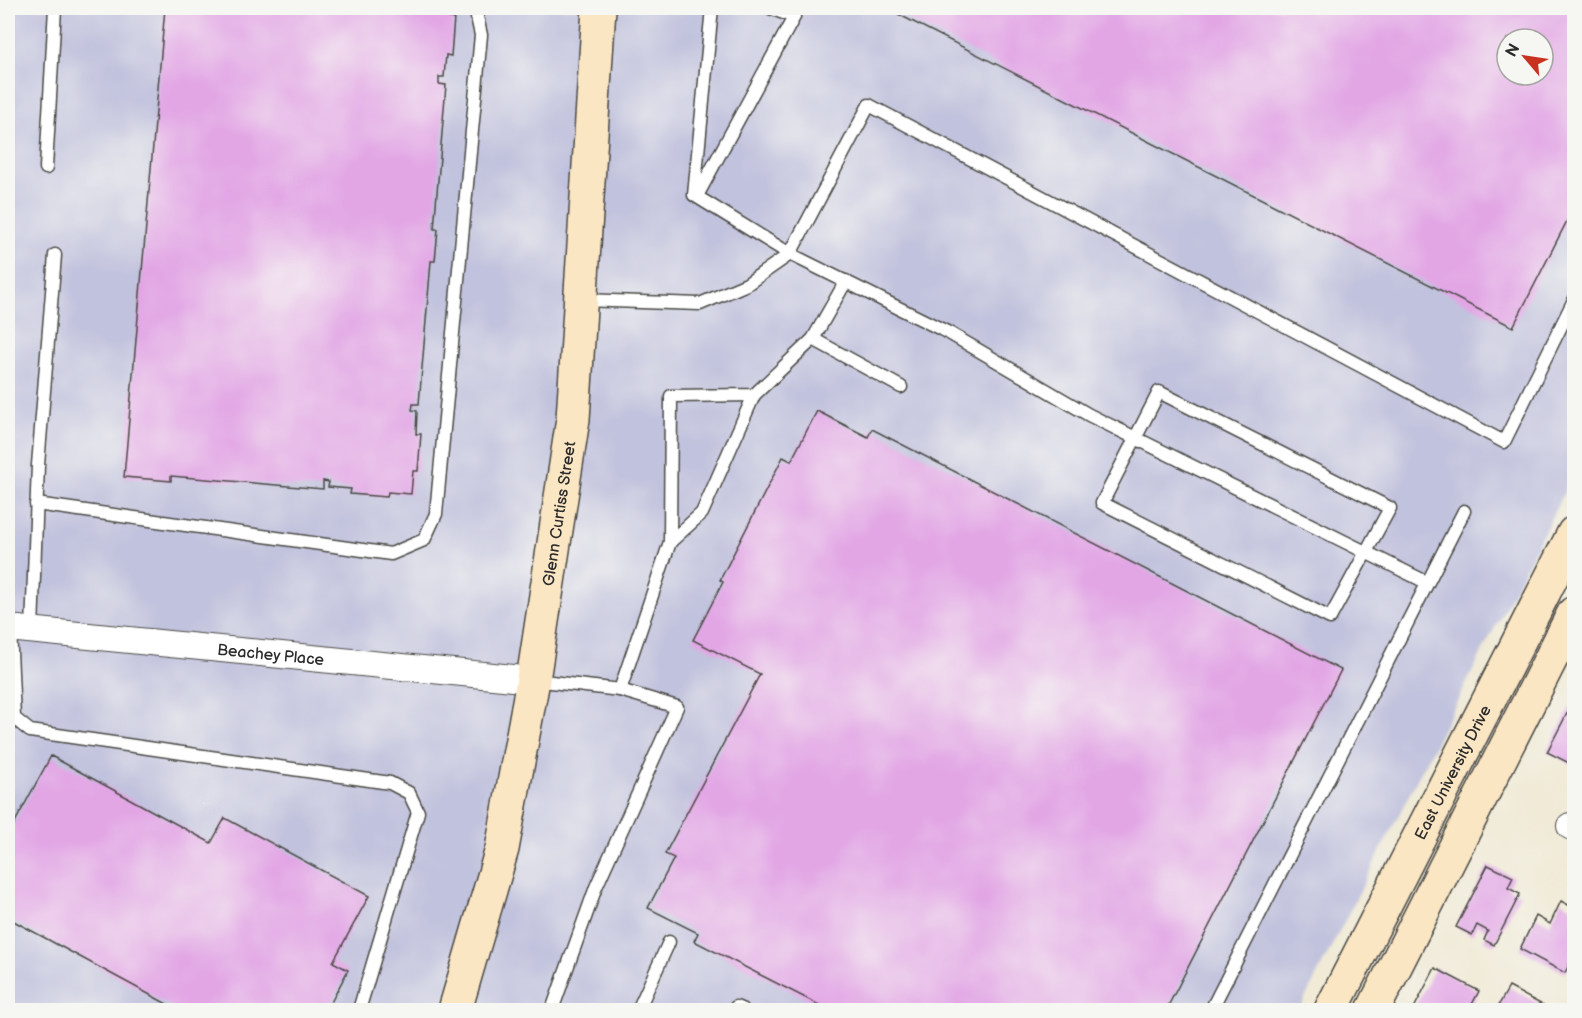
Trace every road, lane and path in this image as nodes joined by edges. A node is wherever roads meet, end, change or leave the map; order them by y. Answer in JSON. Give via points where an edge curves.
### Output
{"nodes":[{"id":1,"x":55,"y":8,"type":"edge"},
{"id":2,"x":475,"y":8,"type":"edge"},
{"id":3,"x":599,"y":8,"type":"edge"},
{"id":4,"x":712,"y":8,"type":"edge"},
{"id":5,"x":770,"y":8,"type":"edge"},
{"id":6,"x":46,"y":168,"type":"dead end"},
{"id":7,"x":696,"y":196,"type":"junction"},
{"id":8,"x":790,"y":254,"type":"junction"},
{"id":9,"x":55,"y":255,"type":"dead end"},
{"id":10,"x":846,"y":281,"type":"junction"},
{"id":11,"x":581,"y":300,"type":"junction"},
{"id":12,"x":1575,"y":300,"type":"edge"},
{"id":13,"x":813,"y":339,"type":"junction"},
{"id":14,"x":901,"y":387,"type":"dead end"},
{"id":15,"x":754,"y":395,"type":"junction"},
{"id":16,"x":1135,"y":438,"type":"junction"},
{"id":17,"x":36,"y":504,"type":"junction"},
{"id":18,"x":1464,"y":511,"type":"dead end"},
{"id":19,"x":1575,"y":533,"type":"edge"},
{"id":20,"x":670,"y":542,"type":"junction"},
{"id":21,"x":1366,"y":552,"type":"junction"},
{"id":22,"x":1426,"y":582,"type":"junction"},
{"id":23,"x":1575,"y":613,"type":"edge"},
{"id":24,"x":17,"y":628,"type":"edge"},
{"id":25,"x":533,"y":680,"type":"junction"},
{"id":26,"x":620,"y":690,"type":"junction"},
{"id":27,"x":669,"y":942,"type":"dead end"},
{"id":28,"x":359,"y":1011,"type":"edge"},
{"id":29,"x":455,"y":1011,"type":"edge"},
{"id":30,"x":552,"y":1011,"type":"edge"},
{"id":31,"x":638,"y":1011,"type":"edge"},
{"id":32,"x":734,"y":1011,"type":"edge"},
{"id":33,"x":743,"y":1011,"type":"edge"},
{"id":34,"x":1211,"y":1011,"type":"edge"},
{"id":35,"x":1331,"y":1011,"type":"edge"},
{"id":36,"x":1373,"y":1011,"type":"edge"}],
"edges":[{"from":1,"to":6,"type":"lane"},
{"from":2,"to":17,"type":"lane","via":[[481,35],[436,514],[424,540],[391,554]]},
{"from":3,"to":11,"type":"street","name":"Glenn Curtiss Street"},
{"from":4,"to":7,"type":"lane"},
{"from":5,"to":7,"type":"lane","via":[[794,17]]},
{"from":7,"to":8,"type":"lane"},
{"from":8,"to":10,"type":"lane"},
{"from":8,"to":11,"type":"lane","via":[[747,284],[700,304]]},
{"from":8,"to":12,"type":"lane","via":[[869,105],[1504,442]]},
{"from":9,"to":17,"type":"lane"},
{"from":10,"to":13,"type":"lane"},
{"from":10,"to":16,"type":"lane","via":[[949,333]]},
{"from":11,"to":25,"type":"street","name":"Glenn Curtiss Street","via":[[573,419]]},
{"from":13,"to":14,"type":"lane"},
{"from":13,"to":15,"type":"lane"},
{"from":15,"to":20,"type":"lane","via":[[702,513]]},
{"from":15,"to":20,"type":"lane","via":[[671,396]]},
{"from":16,"to":21,"type":"lane"},
{"from":16,"to":21,"type":"lane","via":[[1159,392],[1389,508]]},
{"from":16,"to":21,"type":"lane","via":[[1102,503],[1290,599],[1330,618]]},
{"from":17,"to":24,"type":"lane"},
{"from":18,"to":22,"type":"lane"},
{"from":19,"to":35,"type":"street","name":"East University Drive"},
{"from":20,"to":26,"type":"lane"},
{"from":21,"to":22,"type":"lane"},
{"from":22,"to":34,"type":"lane"},
{"from":23,"to":36,"type":"street"},
{"from":24,"to":25,"type":"street","name":"Beachey Place"},
{"from":24,"to":28,"type":"lane","via":[[14,718],[30,731],[390,783],[409,793],[418,812]]},
{"from":25,"to":26,"type":"lane"},
{"from":25,"to":29,"type":"street","name":"Glenn Curtiss Street","via":[[502,849]]},
{"from":26,"to":30,"type":"lane","via":[[677,707],[596,887]]},
{"from":27,"to":31,"type":"lane"},
{"from":32,"to":33,"type":"lane","via":[[736,1007]]}]}
